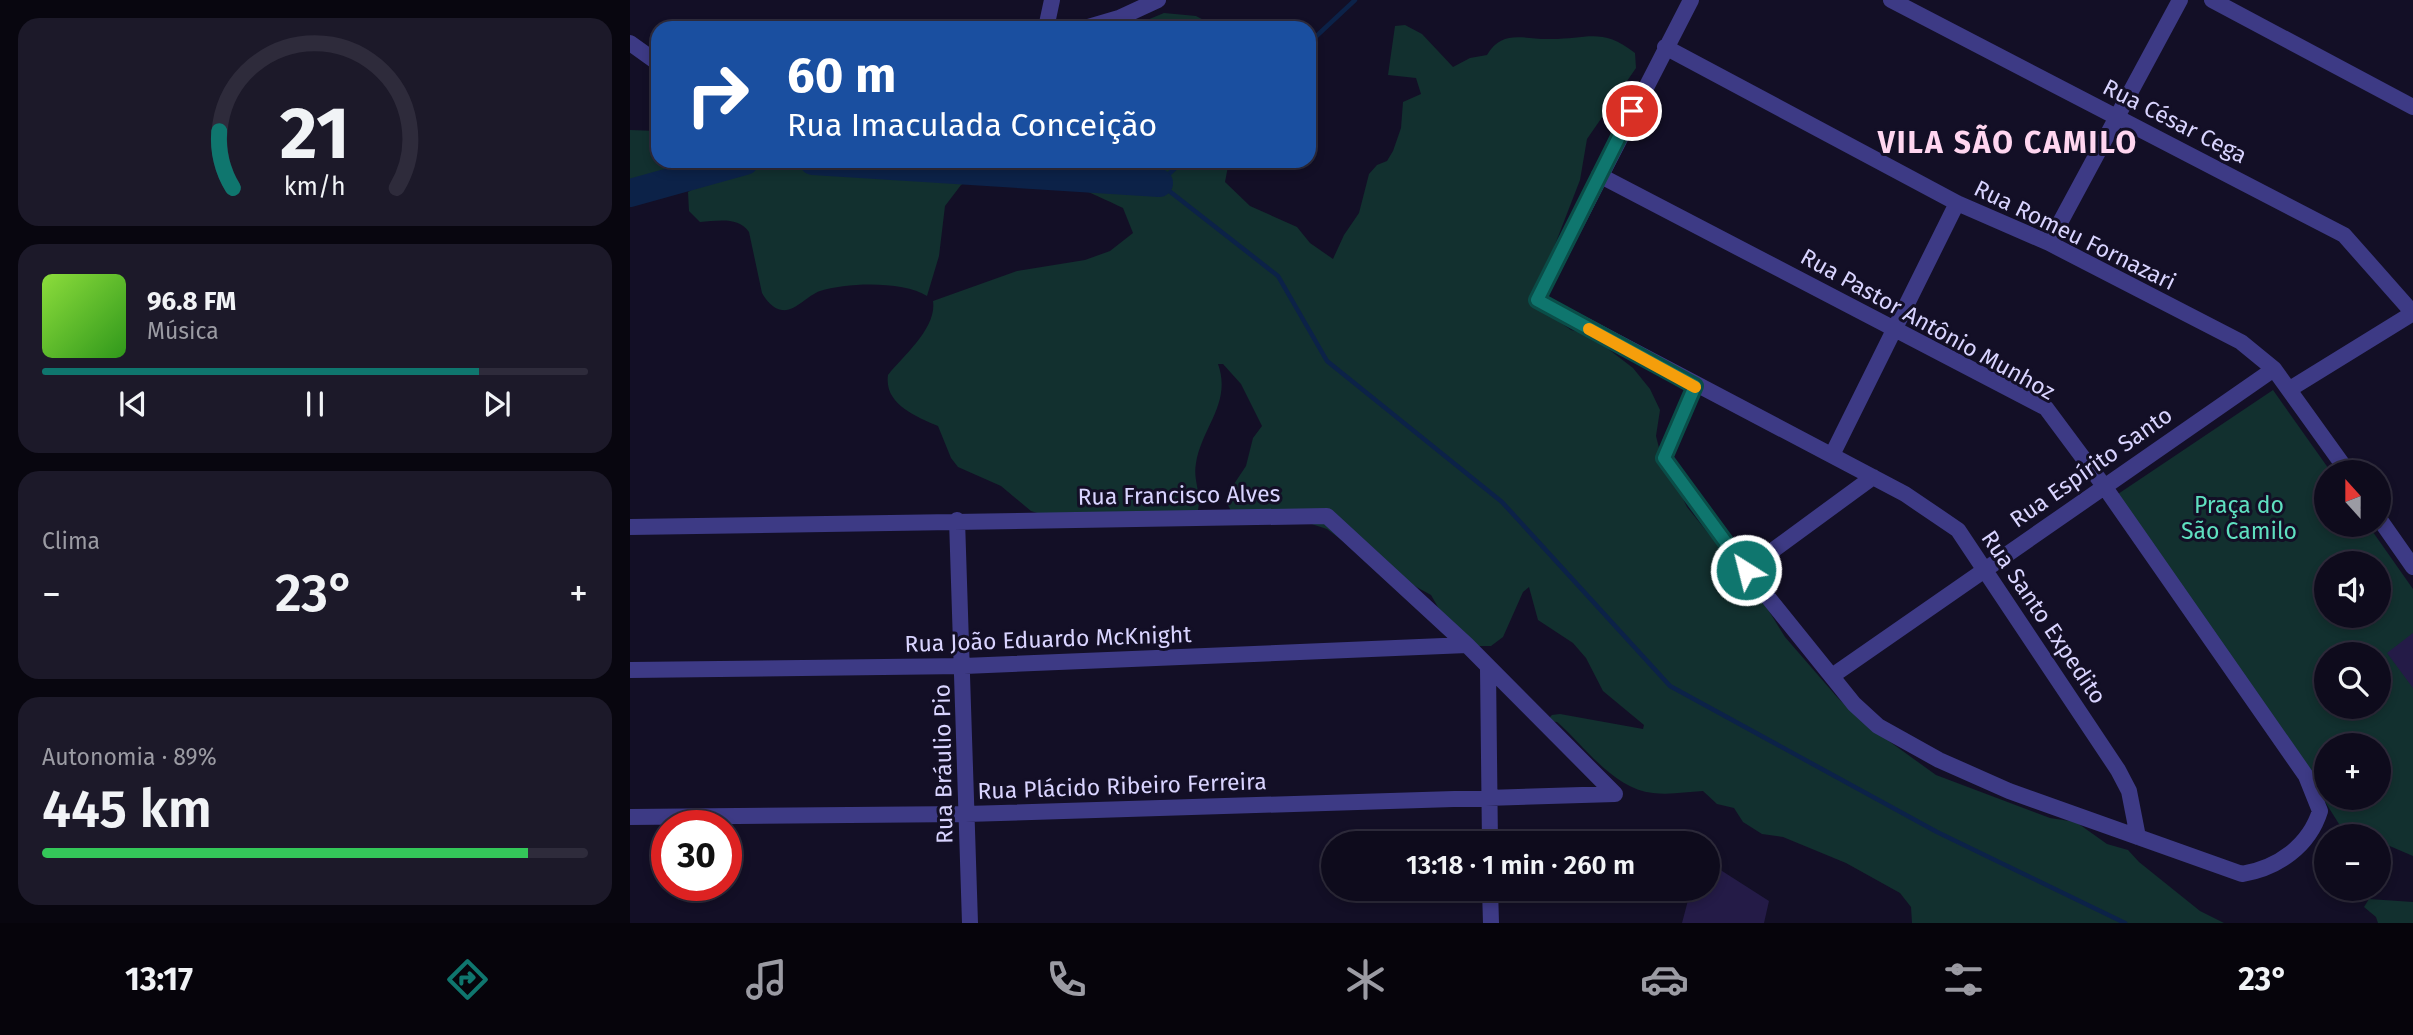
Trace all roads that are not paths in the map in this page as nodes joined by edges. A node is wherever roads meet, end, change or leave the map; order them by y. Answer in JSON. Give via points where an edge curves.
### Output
{"nodes":[{"id":1,"x":1052,"y":0,"type":"edge"},
{"id":2,"x":1158,"y":0,"type":"edge"},
{"id":3,"x":1691,"y":0,"type":"edge"},
{"id":4,"x":1891,"y":0,"type":"edge"},
{"id":5,"x":2180,"y":0,"type":"edge"},
{"id":6,"x":2212,"y":0,"type":"edge"},
{"id":7,"x":1048,"y":21,"type":"edge"},
{"id":8,"x":1109,"y":21,"type":"edge"},
{"id":9,"x":630,"y":43,"type":"edge"},
{"id":10,"x":1665,"y":47,"type":"junction"},
{"id":11,"x":651,"y":58,"type":"edge"},
{"id":12,"x":2413,"y":107,"type":"edge"},
{"id":13,"x":2115,"y":116,"type":"junction"},
{"id":14,"x":1599,"y":175,"type":"junction"},
{"id":15,"x":1957,"y":203,"type":"junction"},
{"id":16,"x":2049,"y":243,"type":"junction"},
{"id":17,"x":2413,"y":313,"type":"edge"},
{"id":18,"x":1894,"y":328,"type":"junction"},
{"id":19,"x":2274,"y":369,"type":"junction"},
{"id":20,"x":1695,"y":386,"type":"junction"},
{"id":21,"x":2290,"y":388,"type":"junction"},
{"id":22,"x":1832,"y":455,"type":"junction"},
{"id":23,"x":2340,"y":460,"type":"edge"},
{"id":24,"x":1874,"y":477,"type":"junction"},
{"id":25,"x":2105,"y":486,"type":"junction"},
{"id":26,"x":957,"y":520,"type":"junction"},
{"id":27,"x":630,"y":527,"type":"edge"},
{"id":28,"x":2391,"y":535,"type":"edge"},
{"id":29,"x":2413,"y":567,"type":"edge"},
{"id":30,"x":1986,"y":568,"type":"junction"},
{"id":31,"x":1746,"y":570,"type":"junction"},
{"id":32,"x":1467,"y":645,"type":"junction"},
{"id":33,"x":964,"y":666,"type":"junction"},
{"id":34,"x":1488,"y":669,"type":"junction"},
{"id":35,"x":630,"y":670,"type":"edge"},
{"id":36,"x":1832,"y":676,"type":"junction"},
{"id":37,"x":1615,"y":794,"type":"joint"},
{"id":38,"x":1489,"y":797,"type":"junction"},
{"id":39,"x":966,"y":814,"type":"junction"},
{"id":40,"x":630,"y":817,"type":"edge"},
{"id":41,"x":1490,"y":831,"type":"edge"},
{"id":42,"x":2138,"y":837,"type":"junction"},
{"id":43,"x":1490,"y":901,"type":"edge"},
{"id":44,"x":970,"y":923,"type":"edge"},
{"id":45,"x":1490,"y":923,"type":"edge"}],
"edges":[{"from":1,"to":7,"type":"street"},
{"from":2,"to":8,"type":"street"},
{"from":3,"to":10,"type":"street"},
{"from":4,"to":13,"type":"street","name":"Rua César Cega"},
{"from":5,"to":13,"type":"street"},
{"from":6,"to":12,"type":"street"},
{"from":9,"to":11,"type":"street"},
{"from":10,"to":14,"type":"street"},
{"from":10,"to":15,"type":"street","name":"Rua Romeu Fornazari"},
{"from":13,"to":16,"type":"street"},
{"from":13,"to":17,"type":"street","name":"Rua César Cega","via":[[2344,235]]},
{"from":14,"to":18,"type":"street","name":"Rua Pastor Antônio Munhoz"},
{"from":14,"to":20,"type":"street","name":"Rua Santo Expedito","via":[[1537,300]]},
{"from":15,"to":16,"type":"street","name":"Rua Romeu Fornazari"},
{"from":15,"to":18,"type":"street"},
{"from":16,"to":19,"type":"street","name":"Rua Romeu Fornazari","via":[[2241,342]]},
{"from":17,"to":21,"type":"street"},
{"from":18,"to":22,"type":"street"},
{"from":18,"to":25,"type":"street","name":"Rua Pastor Antônio Munhoz","via":[[2046,408]]},
{"from":19,"to":21,"type":"street","name":"Rua Romeu Fornazari"},
{"from":19,"to":25,"type":"street","name":"Rua Espírito Santo"},
{"from":20,"to":22,"type":"street","name":"Rua Santo Expedito"},
{"from":20,"to":31,"type":"street","via":[[1664,458]]},
{"from":21,"to":23,"type":"street","name":"Rua Romeu Fornazari"},
{"from":22,"to":24,"type":"street","name":"Rua Santo Expedito"},
{"from":24,"to":30,"type":"street","name":"Rua Santo Expedito","via":[[1958,530]]},
{"from":24,"to":31,"type":"street"},
{"from":25,"to":30,"type":"street","name":"Rua Espírito Santo"},
{"from":25,"to":42,"type":"street","name":"Rua Pastor Antônio Munhoz","via":[[2306,776],[2320,811],[2305,841],[2281,860],[2242,874]]},
{"from":26,"to":27,"type":"street","name":"Rua Francisco Alves"},
{"from":26,"to":32,"type":"street","name":"Rua Francisco Alves","via":[[1328,516]]},
{"from":26,"to":33,"type":"street","name":"Rua Bráulio Pio"},
{"from":28,"to":29,"type":"street"},
{"from":30,"to":36,"type":"street","name":"Rua Espírito Santo"},
{"from":30,"to":42,"type":"street","name":"Rua Santo Expedito","via":[[2118,770],[2129,791]]},
{"from":31,"to":36,"type":"street"},
{"from":32,"to":33,"type":"street","name":"Rua João Eduardo McKnight"},
{"from":32,"to":34,"type":"street","name":"Rua Francisco Alves"},
{"from":33,"to":35,"type":"street","name":"Rua João Eduardo McKnight"},
{"from":33,"to":39,"type":"street","name":"Rua Bráulio Pio"},
{"from":34,"to":37,"type":"street","name":"Rua Francisco Alves"},
{"from":34,"to":38,"type":"street"},
{"from":36,"to":42,"type":"street","via":[[1878,726],[1939,760],[2008,791]]},
{"from":37,"to":38,"type":"street","name":"Rua Plácido Ribeiro Ferreira"},
{"from":38,"to":39,"type":"street","name":"Rua Plácido Ribeiro Ferreira"},
{"from":38,"to":41,"type":"street"},
{"from":39,"to":40,"type":"street","name":"Rua Plácido Ribeiro Ferreira"},
{"from":39,"to":44,"type":"street","name":"Rua Bráulio Pio"},
{"from":43,"to":45,"type":"street"}]}
